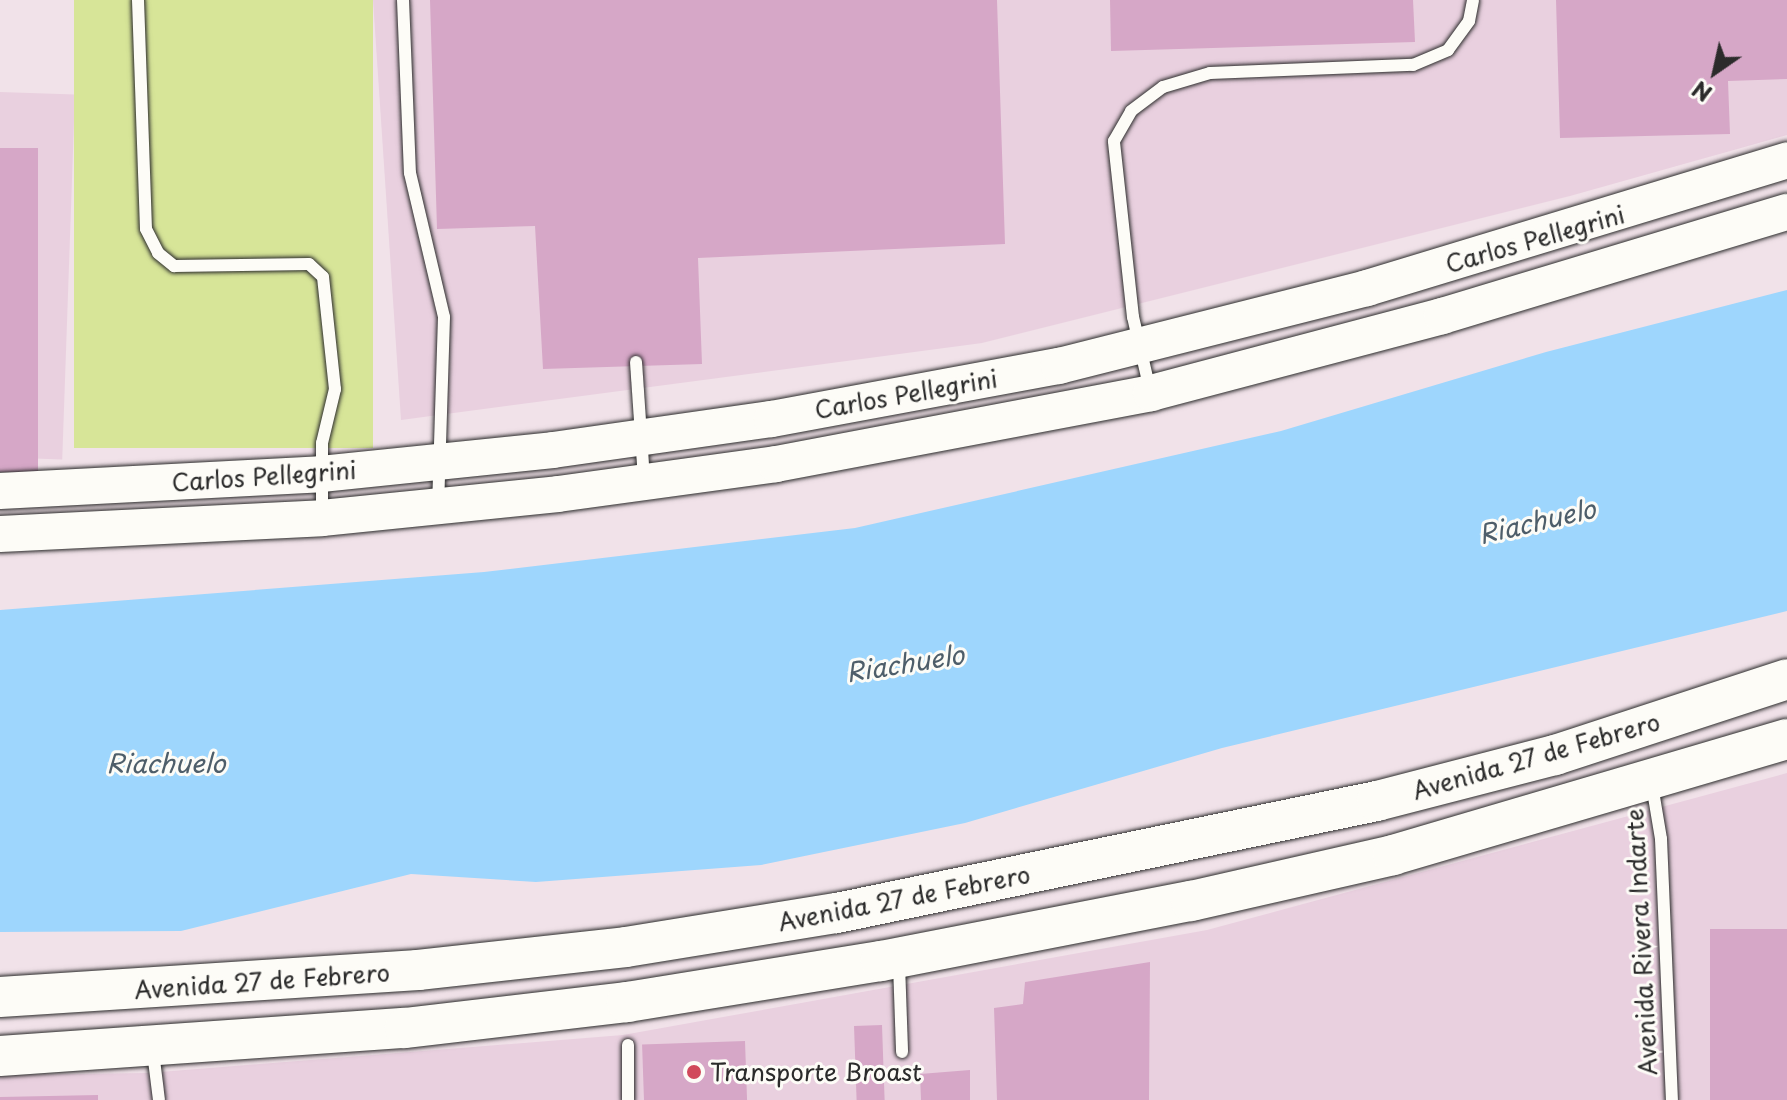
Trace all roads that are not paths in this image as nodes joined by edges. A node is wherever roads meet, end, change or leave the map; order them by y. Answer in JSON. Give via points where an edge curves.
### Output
{"nodes":[{"id":1,"x":138,"y":0,"type":"edge"},
{"id":2,"x":403,"y":0,"type":"edge"},
{"id":3,"x":1473,"y":0,"type":"edge"},
{"id":4,"x":1787,"y":160,"type":"edge"},
{"id":5,"x":1787,"y":212,"type":"edge"},
{"id":6,"x":1140,"y":347,"type":"junction"},
{"id":7,"x":636,"y":362,"type":"dead end"},
{"id":8,"x":1151,"y":393,"type":"junction"},
{"id":9,"x":640,"y":437,"type":"junction"},
{"id":10,"x":439,"y":462,"type":"junction"},
{"id":11,"x":321,"y":474,"type":"junction"},
{"id":12,"x":644,"y":482,"type":"junction"},
{"id":13,"x":0,"y":491,"type":"edge"},
{"id":14,"x":438,"y":507,"type":"junction"},
{"id":15,"x":322,"y":518,"type":"junction"},
{"id":16,"x":0,"y":534,"type":"edge"},
{"id":17,"x":1787,"y":679,"type":"edge"},
{"id":18,"x":1787,"y":739,"type":"edge"},
{"id":19,"x":1652,"y":782,"type":"junction"},
{"id":20,"x":1177,"y":845,"type":"junction"},
{"id":21,"x":1191,"y":901,"type":"junction"},
{"id":22,"x":626,"y":947,"type":"junction"},
{"id":23,"x":899,"y":956,"type":"junction"},
{"id":24,"x":0,"y":997,"type":"edge"},
{"id":25,"x":627,"y":1002,"type":"junction"},
{"id":26,"x":628,"y":1045,"type":"dead end"},
{"id":27,"x":152,"y":1048,"type":"junction"},
{"id":28,"x":902,"y":1052,"type":"dead end"},
{"id":29,"x":0,"y":1056,"type":"edge"},
{"id":30,"x":159,"y":1100,"type":"edge"},
{"id":31,"x":628,"y":1100,"type":"edge"},
{"id":32,"x":1672,"y":1100,"type":"edge"}],
"edges":[{"from":1,"to":11,"type":"lane","via":[[146,229],[158,253],[174,266],[309,264],[323,277],[335,389],[322,443]]},
{"from":2,"to":10,"type":"lane","via":[[410,173],[444,317]]},
{"from":3,"to":6,"type":"lane","via":[[1461,37],[1421,63],[1210,73],[1163,87],[1131,111],[1114,141]]},
{"from":4,"to":6,"type":"main road","name":"Carlos Pellegrini","via":[[1560,232]]},
{"from":5,"to":8,"type":"main road","name":"Carlos Pellegrini","via":[[1442,316]]},
{"from":6,"to":8,"type":"lane"},
{"from":6,"to":9,"type":"main road","name":"Carlos Pellegrini","via":[[787,416]]},
{"from":7,"to":9,"type":"lane"},
{"from":8,"to":12,"type":"main road","name":"Carlos Pellegrini","via":[[776,464]]},
{"from":9,"to":10,"type":"main road","name":"Carlos Pellegrini"},
{"from":9,"to":12,"type":"lane"},
{"from":10,"to":11,"type":"main road","name":"Carlos Pellegrini"},
{"from":10,"to":14,"type":"lane"},
{"from":11,"to":13,"type":"main road","name":"Carlos Pellegrini"},
{"from":11,"to":15,"type":"lane"},
{"from":12,"to":14,"type":"main road","name":"Carlos Pellegrini"},
{"from":14,"to":15,"type":"main road","name":"Carlos Pellegrini"},
{"from":15,"to":16,"type":"main road","name":"Carlos Pellegrini"},
{"from":17,"to":20,"type":"main road","name":"Avenida 27 de Febrero","via":[[1555,755],[1289,822],[1250,808],[1180,824],[1174,832]]},
{"from":18,"to":19,"type":"main road"},
{"from":19,"to":21,"type":"main road","via":[[1393,855]]},
{"from":19,"to":32,"type":"lane","name":"Avenida Rivera Indarte","via":[[1661,839]]},
{"from":20,"to":21,"type":"main road"},
{"from":20,"to":22,"type":"main road","name":"Avenida 27 de Febrero","via":[[837,913]]},
{"from":21,"to":23,"type":"main road"},
{"from":22,"to":24,"type":"main road","name":"Avenida 27 de Febrero","via":[[418,970]]},
{"from":22,"to":25,"type":"main road"},
{"from":23,"to":25,"type":"main road"},
{"from":23,"to":28,"type":"lane"},
{"from":25,"to":27,"type":"main road","via":[[405,1028]]},
{"from":26,"to":31,"type":"lane"},
{"from":27,"to":29,"type":"main road"},
{"from":27,"to":30,"type":"lane"}]}
